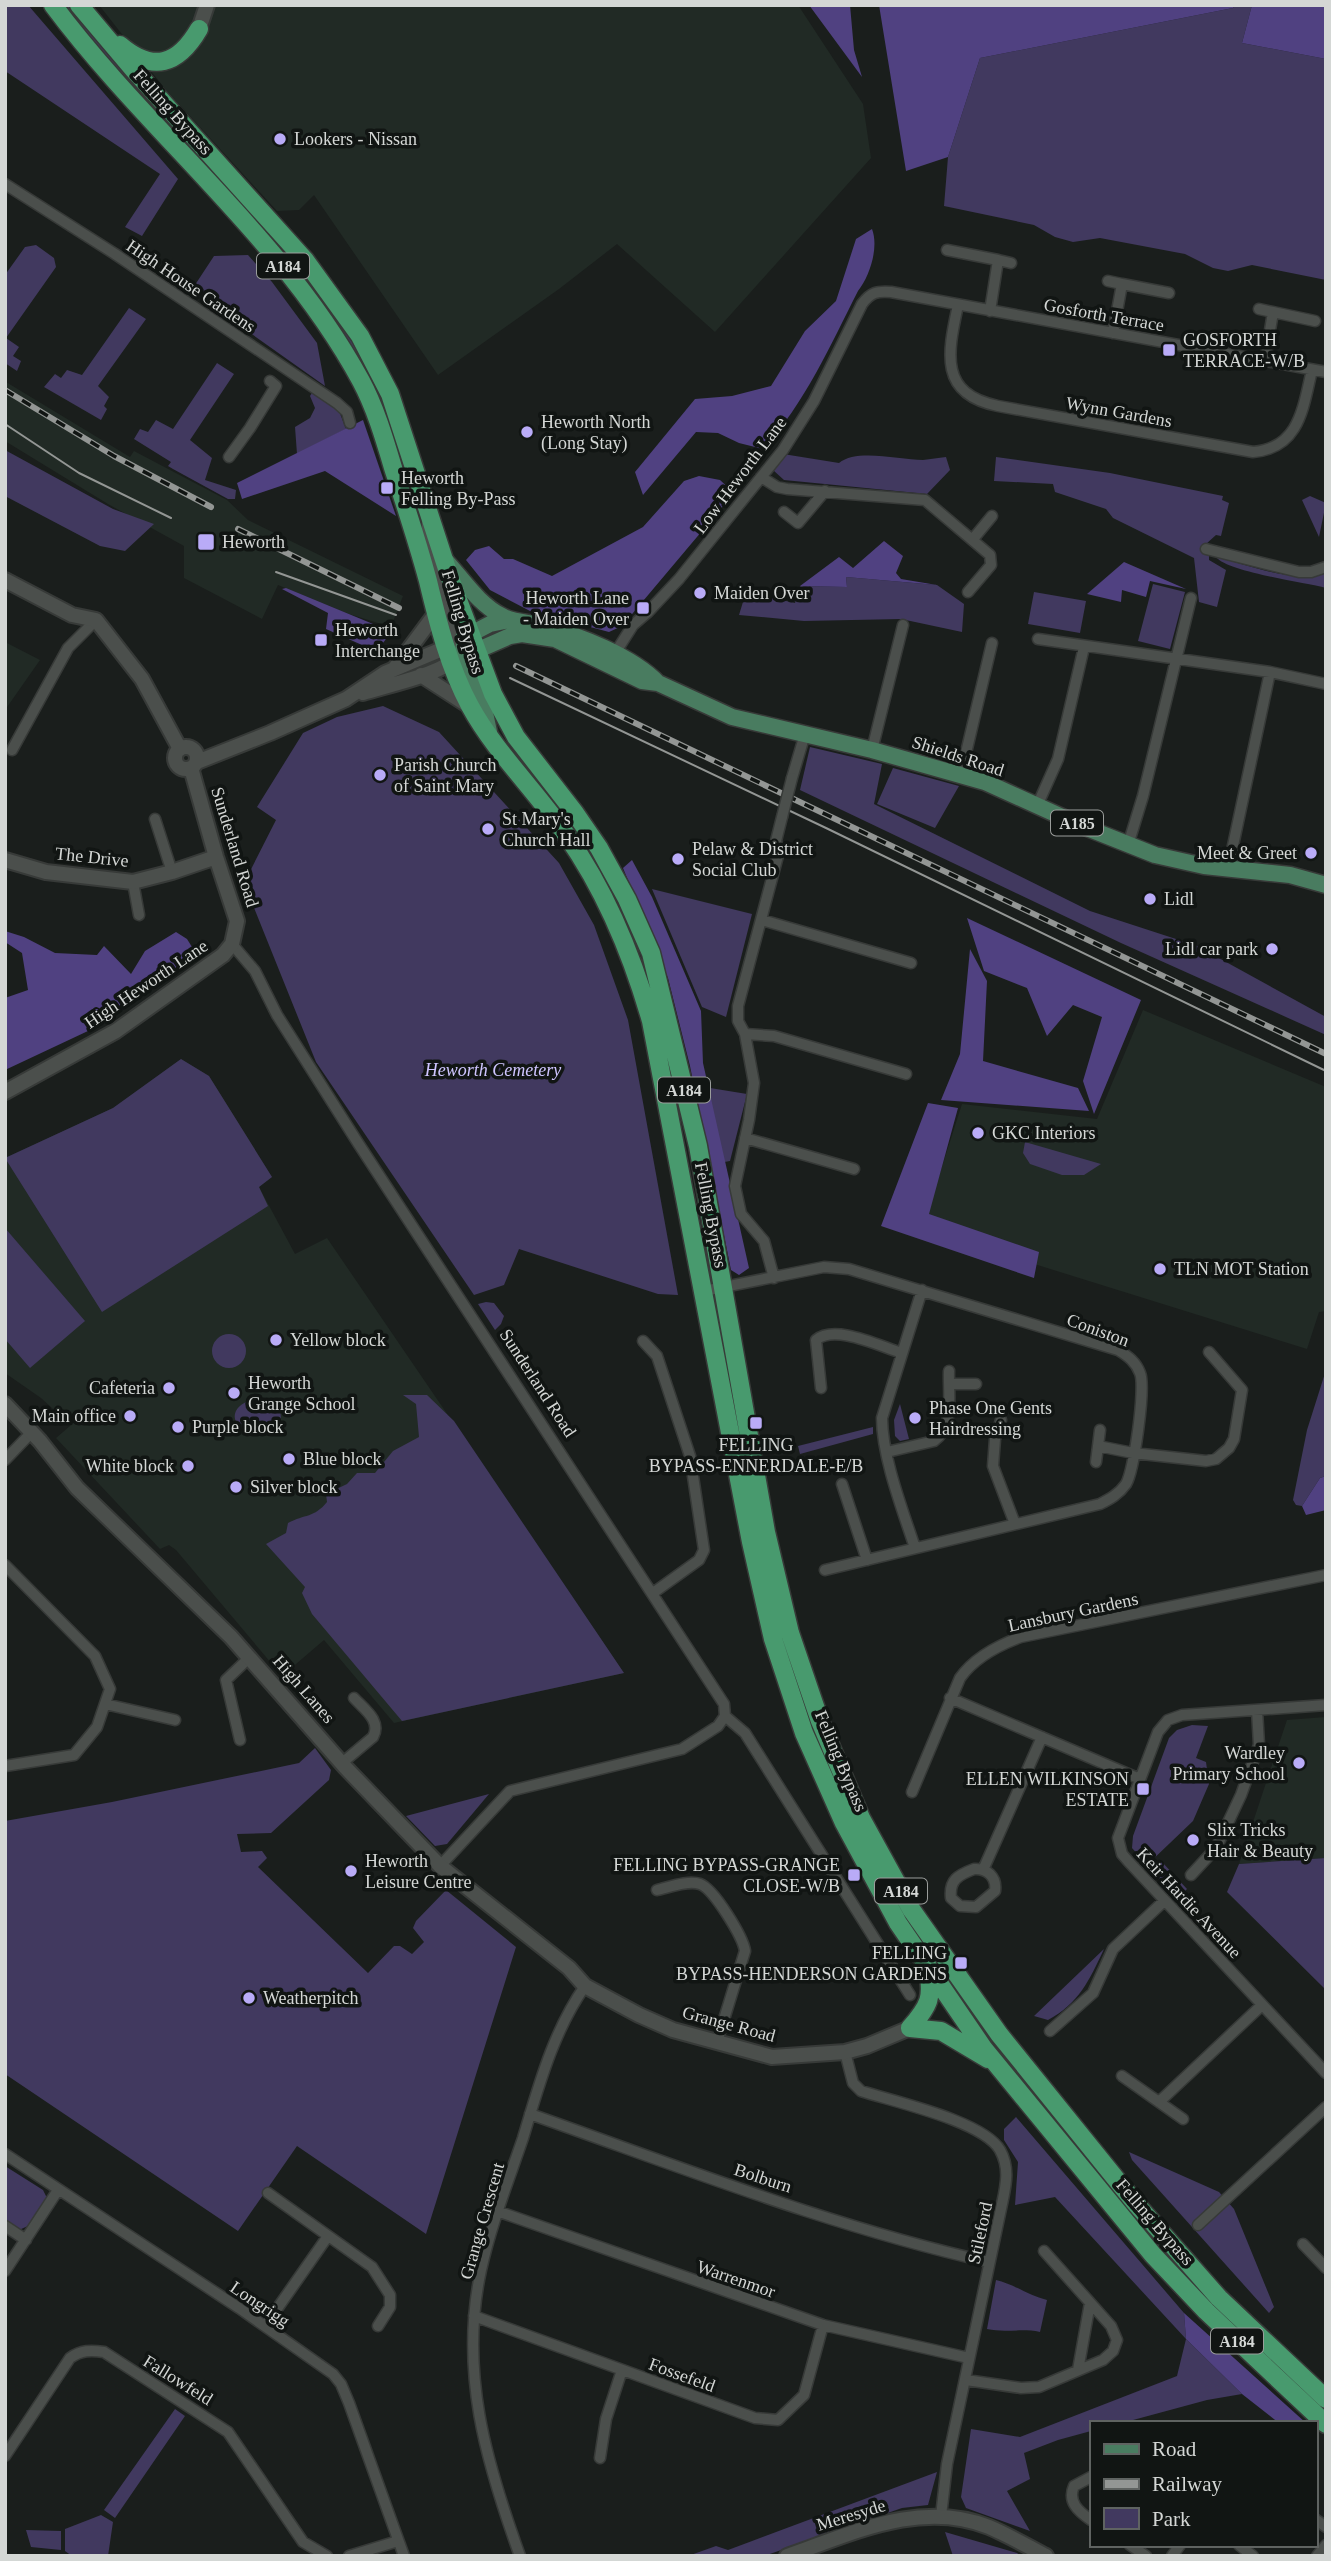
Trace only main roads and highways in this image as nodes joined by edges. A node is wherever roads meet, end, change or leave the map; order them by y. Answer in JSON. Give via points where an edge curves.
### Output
{"nodes":[{"id":1,"x":52,"y":5,"type":"edge"},
{"id":2,"x":82,"y":10,"type":"edge"},
{"id":3,"x":199,"y":29,"type":"road end"},
{"id":4,"x":445,"y":560,"type":"junction"},
{"id":5,"x":509,"y":620,"type":"junction"},
{"id":6,"x":461,"y":649,"type":"junction"},
{"id":7,"x":611,"y":659,"type":"junction"},
{"id":8,"x":472,"y":709,"type":"junction"},
{"id":9,"x":489,"y":732,"type":"junction"},
{"id":10,"x":545,"y":806,"type":"junction"},
{"id":11,"x":1325,"y":882,"type":"edge"},
{"id":12,"x":925,"y":1962,"type":"junction"},
{"id":13,"x":997,"y":2064,"type":"junction"},
{"id":14,"x":1326,"y":2396,"type":"edge"},
{"id":15,"x":1326,"y":2424,"type":"edge"}],
"edges":[{"from":1,"to":6,"type":"highway","name":"Felling Bypass","number":"A184","via":[[294,278],[332,333],[363,385],[382,433],[436,613]]},
{"from":2,"to":3,"type":"highway","via":[[128,51],[152,62],[176,57]]},
{"from":2,"to":4,"type":"highway","name":"Felling Bypass","number":"A184","via":[[268,217],[360,336],[390,394]]},
{"from":4,"to":5,"type":"main road","number":"A185","via":[[485,604]]},
{"from":4,"to":6,"type":"highway","name":"Felling Bypass","number":"A184"},
{"from":5,"to":6,"type":"main road","via":[[490,624]]},
{"from":5,"to":7,"type":"main road","number":"A185","via":[[560,631]]},
{"from":6,"to":7,"type":"main road","number":"A185","via":[[522,634],[555,639]]},
{"from":6,"to":8,"type":"highway","name":"Felling Bypass","number":"A184"},
{"from":6,"to":9,"type":"main road"},
{"from":6,"to":14,"type":"highway","name":"Felling Bypass","number":"A184","via":[[506,721],[599,848],[650,953],[698,1146],[766,1532],[790,1633],[820,1721],[861,1818],[911,1909],[999,2034],[1219,2298]]},
{"from":7,"to":11,"type":"main road","name":"Shields Road","number":"A185","via":[[642,681],[658,683],[732,717],[961,774],[1164,857]]},
{"from":8,"to":9,"type":"highway","name":"Felling Bypass","number":"A184"},
{"from":8,"to":10,"type":"highway","via":[[486,748],[516,784]]},
{"from":9,"to":10,"type":"highway","name":"Felling Bypass","number":"A184"},
{"from":10,"to":12,"type":"highway","name":"Felling Bypass","number":"A184","via":[[587,866],[638,975],[773,1639],[804,1733],[844,1823],[898,1923]]},
{"from":12,"to":13,"type":"highway","name":"Felling Bypass","number":"A184"},
{"from":12,"to":13,"type":"highway","via":[[931,1986],[928,2004],[910,2028],[941,2031]]},
{"from":13,"to":15,"type":"highway","name":"Felling Bypass","number":"A184","via":[[1153,2255]]}]}
